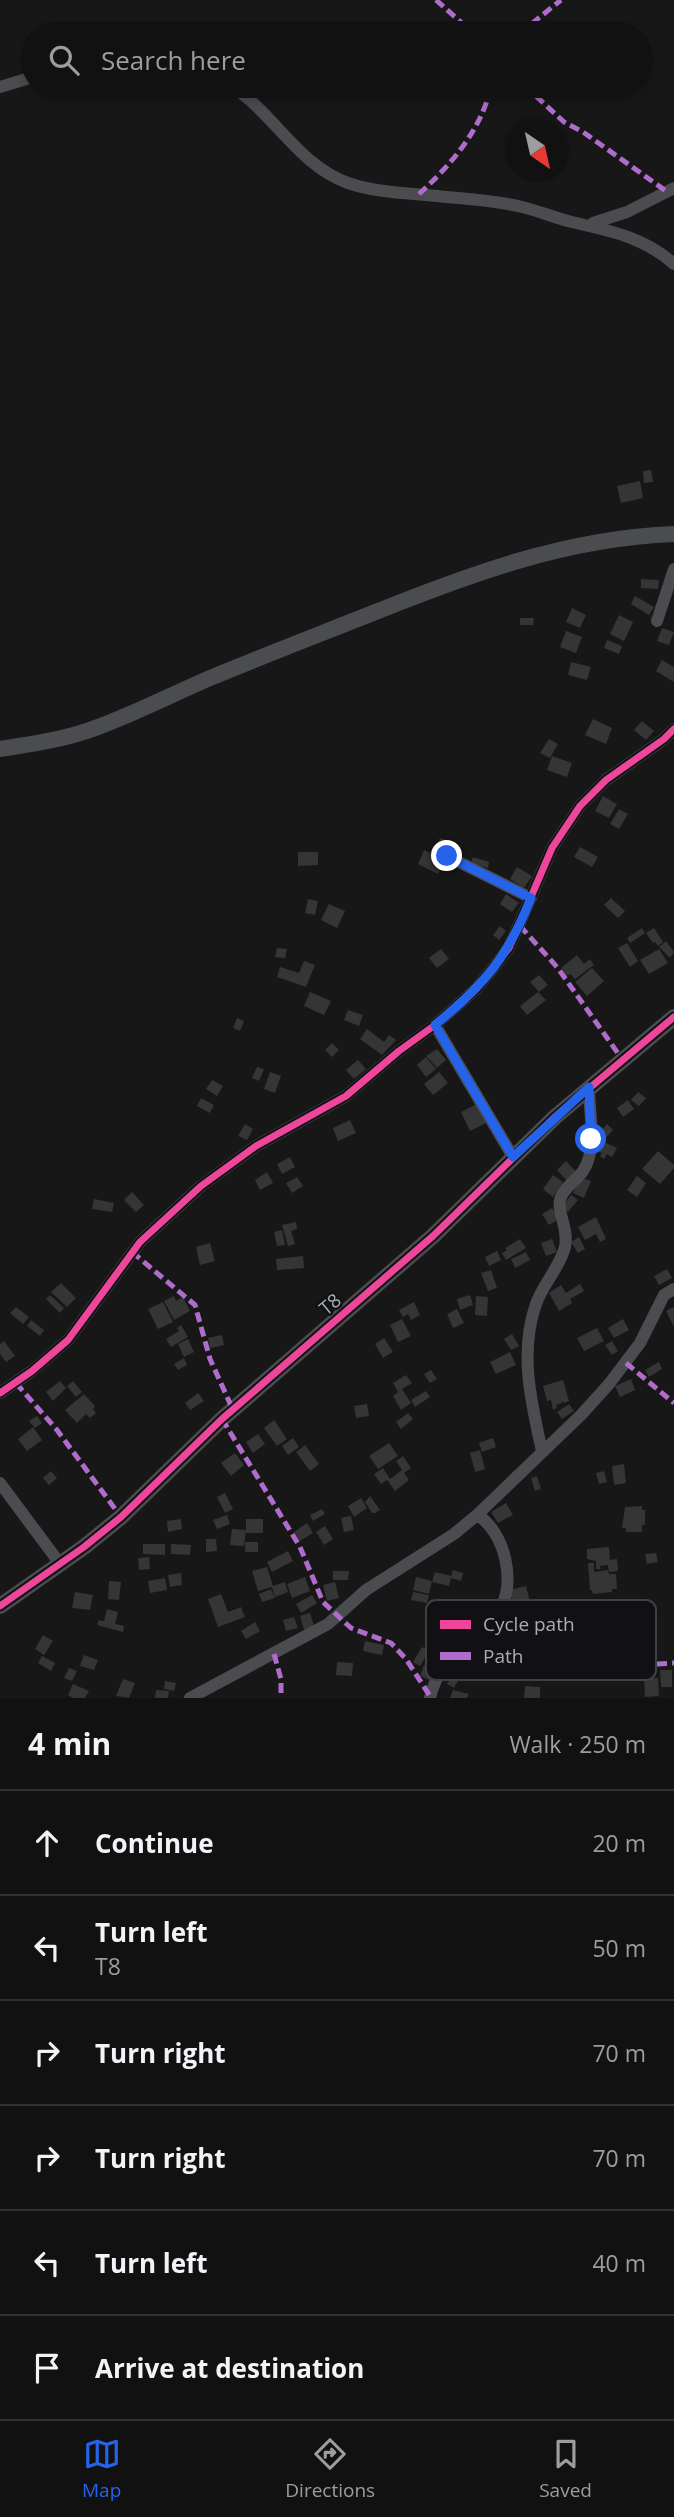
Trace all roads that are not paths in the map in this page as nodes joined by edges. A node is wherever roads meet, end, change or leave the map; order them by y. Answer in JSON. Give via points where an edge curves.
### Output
{"nodes":[{"id":1,"x":21,"y":81,"type":"edge"},
{"id":2,"x":0,"y":87,"type":"edge"},
{"id":3,"x":246,"y":98,"type":"edge"},
{"id":4,"x":674,"y":188,"type":"edge"},
{"id":5,"x":586,"y":225,"type":"junction"},
{"id":6,"x":673,"y":262,"type":"edge"},
{"id":7,"x":674,"y":534,"type":"edge"},
{"id":8,"x":674,"y":569,"type":"edge"},
{"id":9,"x":657,"y":621,"type":"dead end"},
{"id":10,"x":674,"y":729,"type":"edge"},
{"id":11,"x":0,"y":749,"type":"edge"},
{"id":12,"x":447,"y":856,"type":"dead end"},
{"id":13,"x":531,"y":898,"type":"junction"},
{"id":14,"x":674,"y":1017,"type":"edge"},
{"id":15,"x":435,"y":1025,"type":"junction"},
{"id":16,"x":589,"y":1087,"type":"junction"},
{"id":17,"x":513,"y":1157,"type":"junction"},
{"id":18,"x":674,"y":1289,"type":"edge"},
{"id":19,"x":0,"y":1393,"type":"edge"},
{"id":20,"x":542,"y":1451,"type":"junction"},
{"id":21,"x":0,"y":1483,"type":"edge"},
{"id":22,"x":477,"y":1515,"type":"junction"},
{"id":23,"x":61,"y":1565,"type":"junction"},
{"id":24,"x":504,"y":1600,"type":"edge"},
{"id":25,"x":0,"y":1606,"type":"edge"},
{"id":26,"x":437,"y":1680,"type":"edge"},
{"id":27,"x":190,"y":1698,"type":"edge"},
{"id":28,"x":430,"y":1698,"type":"edge"}],
"edges":[{"from":1,"to":2,"type":"street"},
{"from":3,"to":5,"type":"street","via":[[310,160],[349,183],[519,206]]},
{"from":4,"to":5,"type":"street"},
{"from":5,"to":6,"type":"street","via":[[616,231]]},
{"from":7,"to":11,"type":"street","via":[[597,541],[514,561],[282,648],[96,728]]},
{"from":8,"to":9,"type":"street"},
{"from":10,"to":13,"type":"street","via":[[606,780],[580,806],[552,848]]},
{"from":12,"to":13,"type":"street"},
{"from":13,"to":15,"type":"street","via":[[495,968]]},
{"from":14,"to":16,"type":"street","name":"T8"},
{"from":15,"to":17,"type":"street"},
{"from":15,"to":19,"type":"street","via":[[346,1096],[256,1146],[201,1186],[139,1242],[68,1339]]},
{"from":16,"to":17,"type":"street","name":"T8"},
{"from":16,"to":20,"type":"street","via":[[590,1152],[583,1172],[559,1203],[565,1223],[564,1250],[536,1303],[527,1342]]},
{"from":17,"to":23,"type":"street","name":"T8","via":[[401,1265],[222,1419],[121,1517]]},
{"from":18,"to":20,"type":"street","via":[[664,1295],[618,1374]]},
{"from":20,"to":22,"type":"street"},
{"from":21,"to":23,"type":"street"},
{"from":22,"to":24,"type":"street","via":[[496,1532],[503,1548]]},
{"from":22,"to":27,"type":"street","via":[[366,1590],[328,1623]]},
{"from":23,"to":25,"type":"street","name":"T8"},
{"from":26,"to":28,"type":"street"}]}
